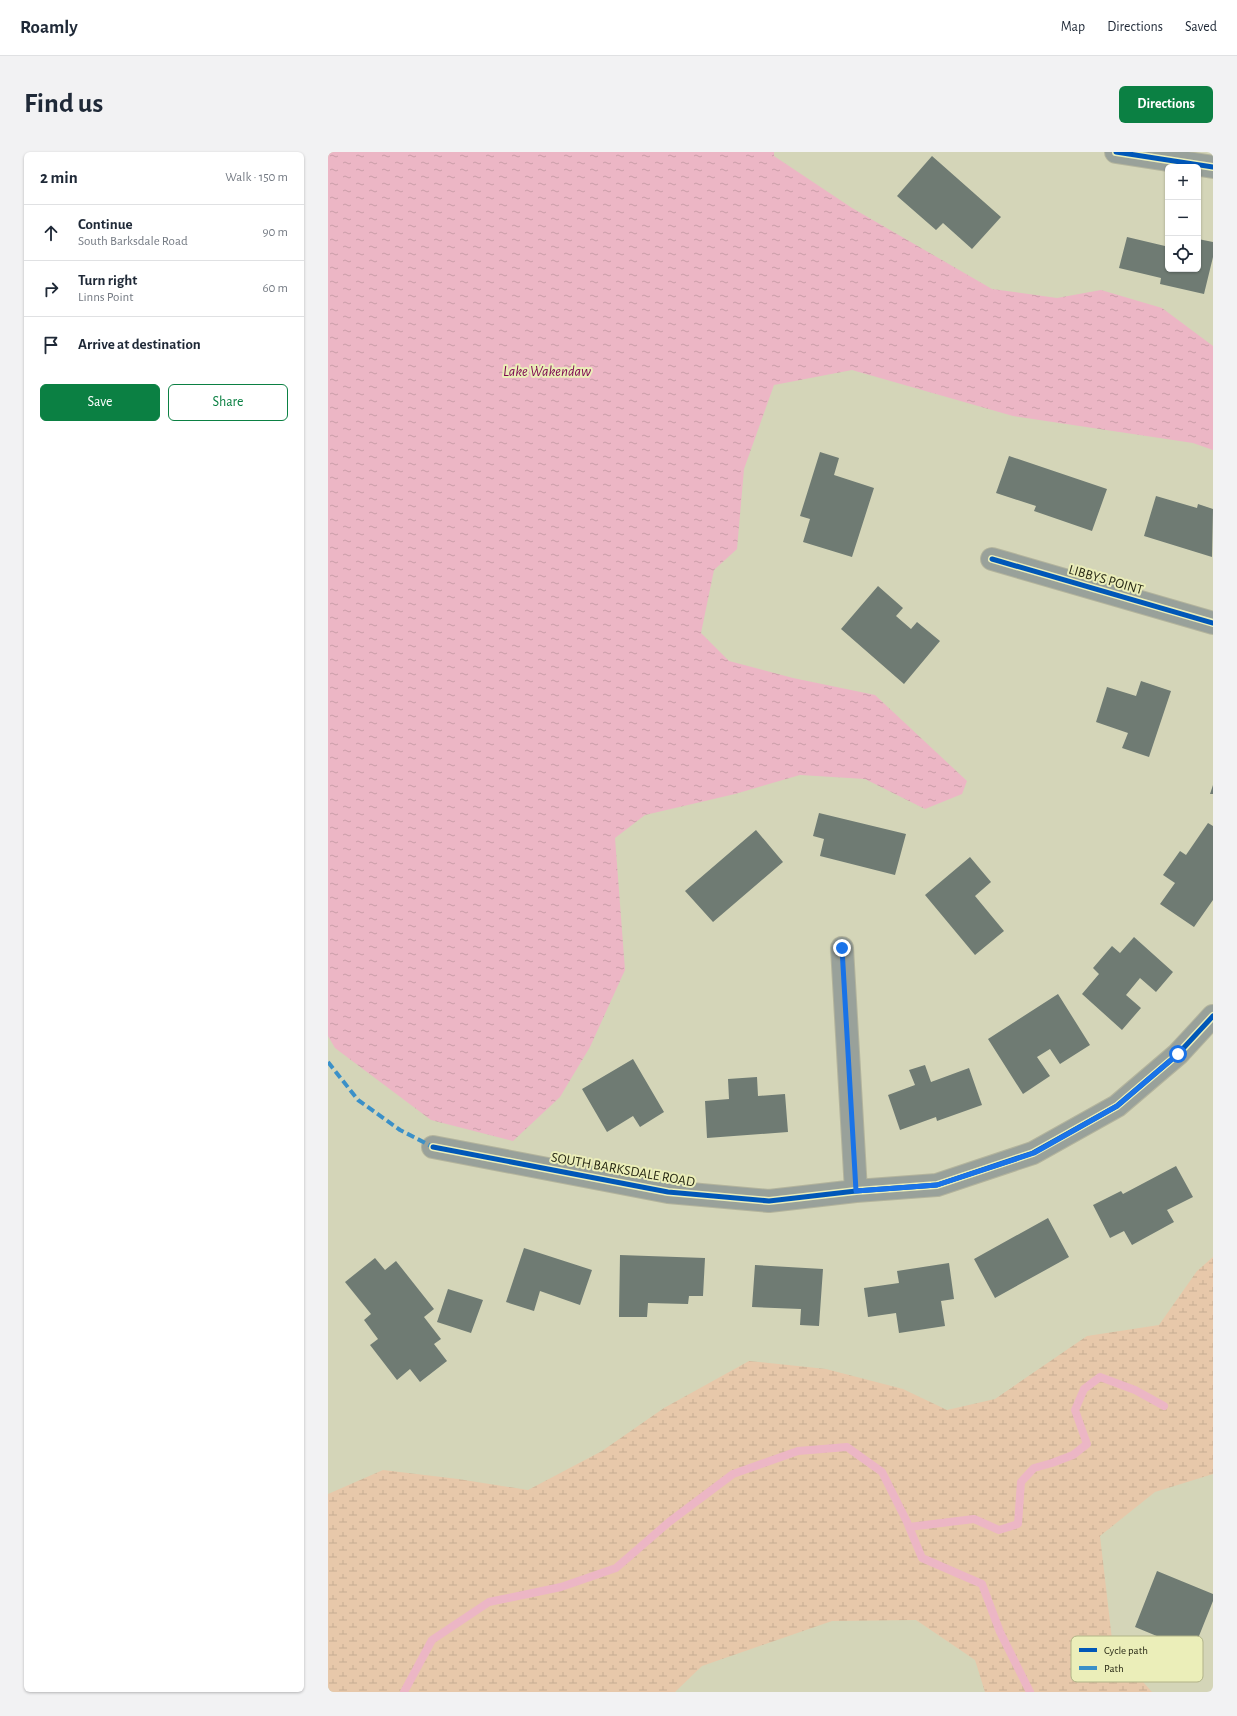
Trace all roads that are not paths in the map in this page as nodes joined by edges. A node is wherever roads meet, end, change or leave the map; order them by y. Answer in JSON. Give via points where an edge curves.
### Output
{"nodes":[{"id":1,"x":1116,"y":152,"type":"edge"},
{"id":2,"x":1213,"y":167,"type":"edge"},
{"id":3,"x":992,"y":559,"type":"dead end"},
{"id":4,"x":1213,"y":623,"type":"edge"},
{"id":5,"x":842,"y":948,"type":"dead end"},
{"id":6,"x":1213,"y":1016,"type":"edge"},
{"id":7,"x":433,"y":1147,"type":"dead end"},
{"id":8,"x":856,"y":1191,"type":"junction"}],
"edges":[{"from":1,"to":2,"type":"street"},
{"from":3,"to":4,"type":"street","name":"LIBBYS POINT"},
{"from":5,"to":8,"type":"street"},
{"from":6,"to":8,"type":"street","name":"SOUTH BARKSDALE ROAD","via":[[1178,1054],[1117,1106],[1034,1153],[937,1185]]},
{"from":7,"to":8,"type":"street","name":"SOUTH BARKSDALE ROAD","via":[[668,1192],[769,1201]]}]}
